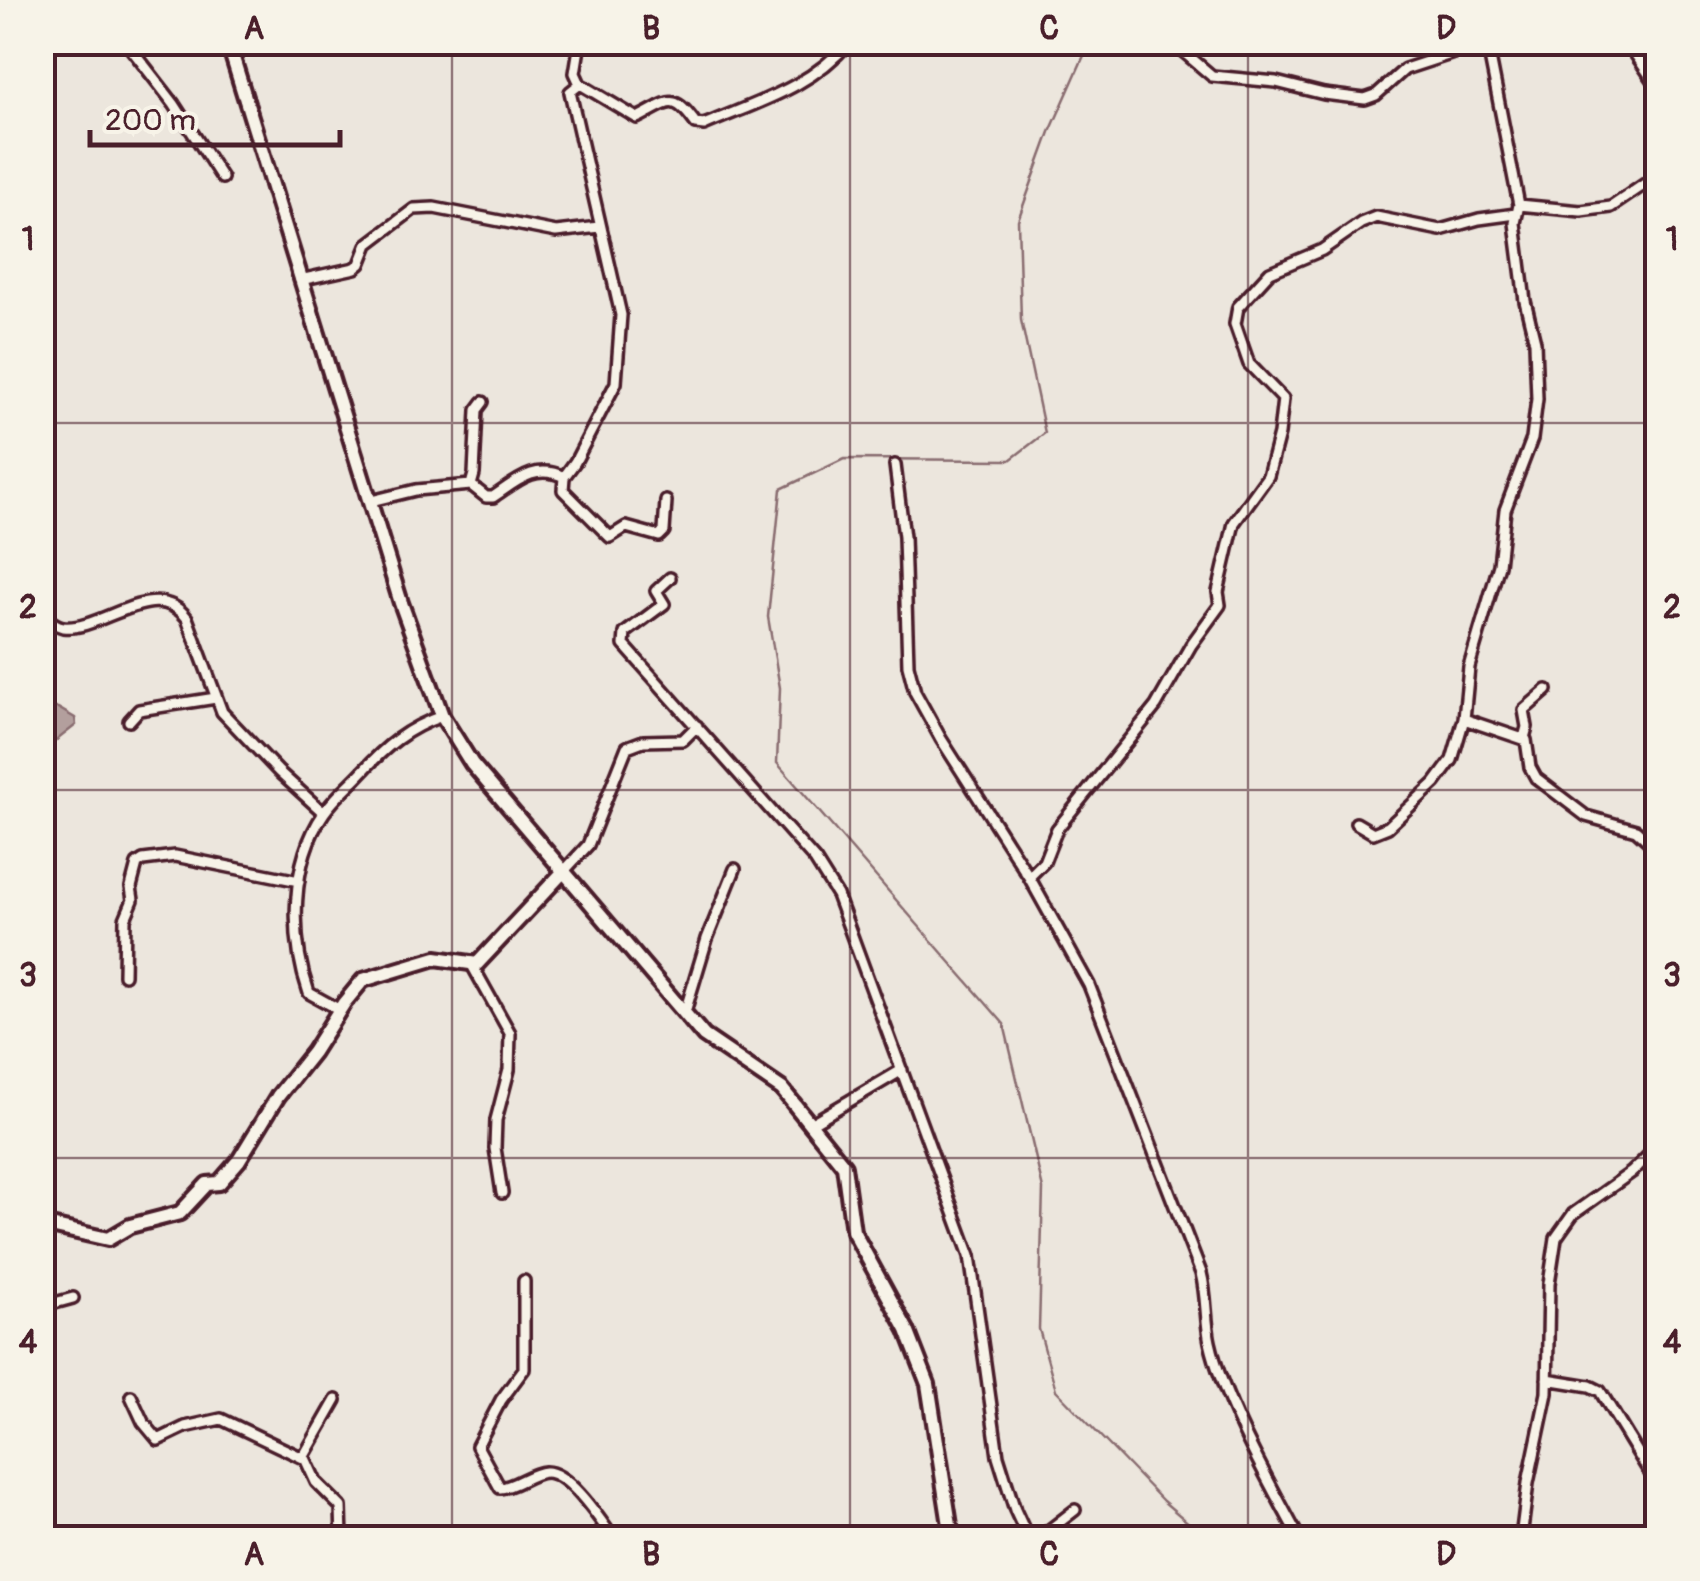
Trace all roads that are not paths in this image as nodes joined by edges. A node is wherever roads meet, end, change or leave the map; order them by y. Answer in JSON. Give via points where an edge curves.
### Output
{"nodes":[{"id":1,"x":51,"y":42,"type":"edge"},
{"id":2,"x":126,"y":42,"type":"edge"},
{"id":3,"x":228,"y":42,"type":"edge"},
{"id":4,"x":580,"y":42,"type":"edge"},
{"id":5,"x":849,"y":42,"type":"edge"},
{"id":6,"x":1172,"y":42,"type":"edge"},
{"id":7,"x":1627,"y":42,"type":"edge"},
{"id":8,"x":1487,"y":45,"type":"edge"},
{"id":9,"x":42,"y":51,"type":"edge"},
{"id":10,"x":580,"y":84,"type":"junction"},
{"id":11,"x":1658,"y":88,"type":"edge"},
{"id":12,"x":1658,"y":175,"type":"edge"},
{"id":13,"x":222,"y":178,"type":"dead end"},
{"id":14,"x":1517,"y":210,"type":"junction"},
{"id":15,"x":599,"y":227,"type":"junction"},
{"id":16,"x":300,"y":280,"type":"junction"},
{"id":17,"x":482,"y":402,"type":"dead end"},
{"id":18,"x":894,"y":465,"type":"dead end"},
{"id":19,"x":564,"y":476,"type":"junction"},
{"id":20,"x":471,"y":485,"type":"junction"},
{"id":21,"x":371,"y":500,"type":"junction"},
{"id":22,"x":666,"y":501,"type":"dead end"},
{"id":23,"x":670,"y":578,"type":"dead end"},
{"id":24,"x":42,"y":615,"type":"edge"},
{"id":25,"x":1547,"y":690,"type":"dead end"},
{"id":26,"x":216,"y":698,"type":"junction"},
{"id":27,"x":442,"y":716,"type":"junction"},
{"id":28,"x":1464,"y":719,"type":"junction"},
{"id":29,"x":129,"y":720,"type":"dead end"},
{"id":30,"x":697,"y":726,"type":"junction"},
{"id":31,"x":1524,"y":738,"type":"junction"},
{"id":32,"x":324,"y":812,"type":"junction"},
{"id":33,"x":1356,"y":823,"type":"dead end"},
{"id":34,"x":1658,"y":850,"type":"edge"},
{"id":35,"x":735,"y":869,"type":"dead end"},
{"id":36,"x":565,"y":870,"type":"junction"},
{"id":37,"x":1029,"y":877,"type":"junction"},
{"id":38,"x":299,"y":881,"type":"junction"},
{"id":39,"x":472,"y":964,"type":"junction"},
{"id":40,"x":124,"y":975,"type":"dead end"},
{"id":41,"x":340,"y":1010,"type":"junction"},
{"id":42,"x":685,"y":1012,"type":"junction"},
{"id":43,"x":902,"y":1070,"type":"junction"},
{"id":44,"x":812,"y":1123,"type":"junction"},
{"id":45,"x":1658,"y":1146,"type":"edge"},
{"id":46,"x":502,"y":1193,"type":"dead end"},
{"id":47,"x":44,"y":1227,"type":"edge"},
{"id":48,"x":524,"y":1281,"type":"dead end"},
{"id":49,"x":73,"y":1298,"type":"dead end"},
{"id":50,"x":42,"y":1302,"type":"edge"},
{"id":51,"x":1547,"y":1379,"type":"junction"},
{"id":52,"x":131,"y":1396,"type":"dead end"},
{"id":53,"x":336,"y":1400,"type":"dead end"},
{"id":54,"x":305,"y":1458,"type":"junction"},
{"id":55,"x":1658,"y":1486,"type":"edge"},
{"id":56,"x":1076,"y":1510,"type":"dead end"},
{"id":57,"x":342,"y":1538,"type":"edge"},
{"id":58,"x":613,"y":1538,"type":"edge"},
{"id":59,"x":952,"y":1538,"type":"edge"},
{"id":60,"x":1028,"y":1538,"type":"edge"},
{"id":61,"x":1039,"y":1538,"type":"edge"},
{"id":62,"x":1299,"y":1538,"type":"edge"},
{"id":63,"x":1521,"y":1538,"type":"edge"}],
"edges":[{"from":1,"to":9,"type":"street"},
{"from":2,"to":13,"type":"street"},
{"from":3,"to":16,"type":"street"},
{"from":4,"to":10,"type":"street"},
{"from":5,"to":10,"type":"street","via":[[792,89],[704,125],[676,102],[632,117]]},
{"from":6,"to":8,"type":"street","via":[[1212,76],[1365,100],[1405,69]]},
{"from":7,"to":11,"type":"street"},
{"from":8,"to":14,"type":"street"},
{"from":10,"to":15,"type":"street","via":[[570,92],[571,102]]},
{"from":12,"to":14,"type":"street","via":[[1611,207]]},
{"from":14,"to":28,"type":"street","via":[[1524,301],[1535,342],[1536,407],[1529,451],[1504,510],[1499,564],[1469,667]]},
{"from":14,"to":37,"type":"street","via":[[1440,230],[1369,219],[1322,250],[1270,272],[1238,307],[1235,324],[1246,358],[1283,399],[1272,468],[1234,523],[1220,605],[1147,718],[1054,833],[1044,862]]},
{"from":15,"to":16,"type":"street","via":[[556,232],[414,208],[368,244],[355,268]]},
{"from":15,"to":19,"type":"street","via":[[619,303],[619,371]]},
{"from":16,"to":21,"type":"street"},
{"from":17,"to":20,"type":"street"},
{"from":18,"to":37,"type":"street","via":[[912,680],[941,739]]},
{"from":19,"to":20,"type":"street","via":[[531,472],[489,498]]},
{"from":19,"to":22,"type":"street","via":[[563,490],[610,538],[626,527],[659,536]]},
{"from":20,"to":21,"type":"street"},
{"from":21,"to":27,"type":"street"},
{"from":23,"to":30,"type":"street","via":[[656,591],[664,604],[625,633],[624,645]]},
{"from":24,"to":26,"type":"street","via":[[69,627],[125,608],[176,607],[188,618]]},
{"from":25,"to":31,"type":"street","via":[[1524,710]]},
{"from":26,"to":29,"type":"street","via":[[138,710]]},
{"from":26,"to":32,"type":"street","via":[[278,772]]},
{"from":27,"to":32,"type":"street","via":[[381,750]]},
{"from":27,"to":36,"type":"street","via":[[472,764]]},
{"from":28,"to":31,"type":"street"},
{"from":28,"to":33,"type":"street","via":[[1445,770],[1388,827],[1373,833]]},
{"from":30,"to":36,"type":"street","via":[[683,740],[627,747],[588,845]]},
{"from":30,"to":43,"type":"street","via":[[828,879]]},
{"from":31,"to":34,"type":"street","via":[[1536,778],[1586,816],[1636,830]]},
{"from":32,"to":38,"type":"street"},
{"from":35,"to":42,"type":"street"},
{"from":36,"to":39,"type":"street","via":[[488,957]]},
{"from":36,"to":42,"type":"street"},
{"from":37,"to":62,"type":"street","via":[[1106,1022],[1201,1274],[1215,1359]]},
{"from":38,"to":40,"type":"street","via":[[175,856],[138,862],[124,919]]},
{"from":38,"to":41,"type":"street","via":[[306,985],[315,998]]},
{"from":39,"to":41,"type":"street","via":[[436,958],[374,976]]},
{"from":39,"to":46,"type":"street","via":[[510,1032],[496,1120]]},
{"from":41,"to":47,"type":"street","via":[[239,1160],[180,1214],[108,1238]]},
{"from":42,"to":44,"type":"street","via":[[708,1040],[773,1081]]},
{"from":43,"to":44,"type":"street"},
{"from":43,"to":60,"type":"street","via":[[970,1256],[998,1456]]},
{"from":44,"to":59,"type":"street","via":[[844,1166],[852,1231],[908,1330],[928,1384]]},
{"from":45,"to":51,"type":"street","via":[[1559,1231],[1549,1284]]},
{"from":48,"to":58,"type":"street","via":[[524,1368],[478,1451],[500,1488],[552,1473],[585,1497]]},
{"from":49,"to":50,"type":"street"},
{"from":51,"to":55,"type":"street","via":[[1600,1391]]},
{"from":51,"to":63,"type":"street"},
{"from":52,"to":54,"type":"street","via":[[158,1440],[221,1420]]},
{"from":53,"to":54,"type":"street"},
{"from":54,"to":57,"type":"street","via":[[316,1482],[341,1508]]},
{"from":56,"to":61,"type":"street"}]}
